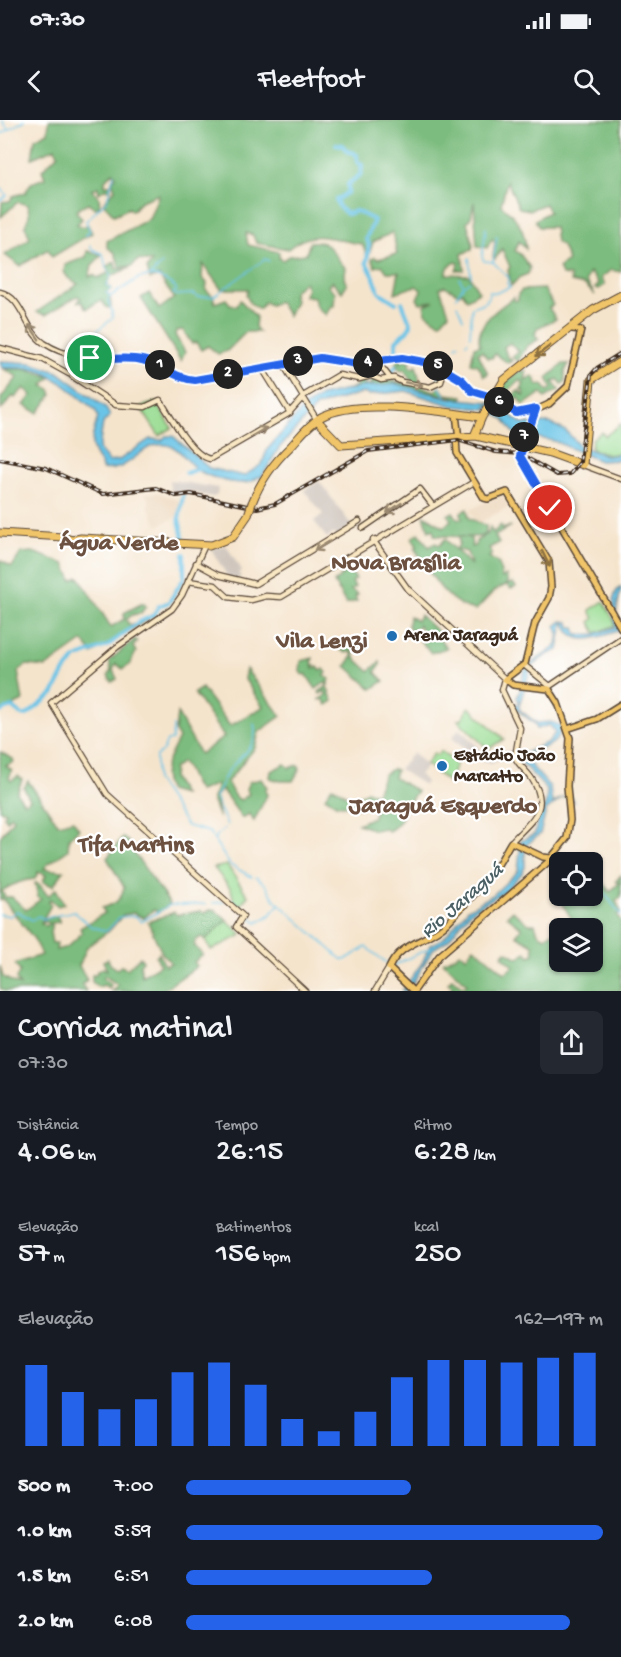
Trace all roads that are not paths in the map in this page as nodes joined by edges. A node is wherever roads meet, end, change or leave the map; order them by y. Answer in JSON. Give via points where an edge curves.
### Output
{"nodes":[{"id":1,"x":0,"y":292,"type":"edge"},
{"id":2,"x":621,"y":295,"type":"edge"},
{"id":3,"x":571,"y":329,"type":"junction"},
{"id":4,"x":0,"y":348,"type":"edge"},
{"id":5,"x":384,"y":360,"type":"junction"},
{"id":6,"x":621,"y":361,"type":"edge"},
{"id":7,"x":377,"y":362,"type":"junction"},
{"id":8,"x":283,"y":364,"type":"junction"},
{"id":9,"x":381,"y":366,"type":"junction"},
{"id":10,"x":262,"y":368,"type":"junction"},
{"id":11,"x":445,"y":371,"type":"junction"},
{"id":12,"x":387,"y":378,"type":"junction"},
{"id":13,"x":492,"y":397,"type":"junction"},
{"id":14,"x":304,"y":399,"type":"junction"},
{"id":15,"x":536,"y":409,"type":"junction"},
{"id":16,"x":290,"y":412,"type":"junction"},
{"id":17,"x":456,"y":414,"type":"junction"},
{"id":18,"x":484,"y":414,"type":"junction"},
{"id":19,"x":315,"y":417,"type":"junction"},
{"id":20,"x":476,"y":436,"type":"junction"},
{"id":21,"x":457,"y":441,"type":"junction"},
{"id":22,"x":521,"y":446,"type":"junction"},
{"id":23,"x":583,"y":465,"type":"junction"},
{"id":24,"x":621,"y":479,"type":"edge"},
{"id":25,"x":474,"y":482,"type":"junction"},
{"id":26,"x":433,"y":506,"type":"junction"},
{"id":27,"x":0,"y":533,"type":"edge"},
{"id":28,"x":373,"y":540,"type":"junction"},
{"id":29,"x":205,"y":546,"type":"junction"},
{"id":30,"x":196,"y":563,"type":"junction"},
{"id":31,"x":190,"y":580,"type":"junction"},
{"id":32,"x":621,"y":628,"type":"edge"},
{"id":33,"x":621,"y":638,"type":"edge"},
{"id":34,"x":527,"y":668,"type":"junction"},
{"id":35,"x":504,"y":681,"type":"junction"},
{"id":36,"x":547,"y":688,"type":"junction"},
{"id":37,"x":621,"y":704,"type":"edge"},
{"id":38,"x":569,"y":730,"type":"junction"},
{"id":39,"x":514,"y":844,"type":"junction"},
{"id":40,"x":545,"y":860,"type":"junction"},
{"id":41,"x":390,"y":966,"type":"junction"},
{"id":42,"x":413,"y":988,"type":"edge"},
{"id":43,"x":305,"y":991,"type":"edge"},
{"id":44,"x":375,"y":991,"type":"edge"}],
"edges":[{"from":10,"to":1,"type":"main road","one_way":true,"via":[[191,380],[138,359],[105,360],[62,353],[42,342],[11,297]]},
{"from":2,"to":3,"type":"highway"},
{"from":3,"to":13,"type":"highway","one_way":true,"via":[[508,376]]},
{"from":3,"to":15,"type":"main road","via":[[581,330],[568,386],[549,404]]},
{"from":4,"to":16,"type":"main road","one_way":true,"via":[[42,359],[115,405],[144,407],[160,400],[179,430],[209,459]]},
{"from":5,"to":7,"type":"main road"},
{"from":5,"to":9,"type":"main road"},
{"from":5,"to":11,"type":"main road","via":[[402,358],[433,364]]},
{"from":6,"to":23,"type":"highway","via":[[592,380]]},
{"from":7,"to":8,"type":"main road","via":[[358,364],[322,357]]},
{"from":7,"to":9,"type":"main road"},
{"from":8,"to":10,"type":"main road"},
{"from":8,"to":14,"type":"main road"},
{"from":9,"to":12,"type":"main road"},
{"from":10,"to":16,"type":"main road"},
{"from":12,"to":11,"type":"main road","one_way":true,"via":[[433,387],[441,382]]},
{"from":11,"to":13,"type":"main road","via":[[472,391]]},
{"from":12,"to":14,"type":"main road","via":[[359,379],[341,374]]},
{"from":13,"to":15,"type":"main road","via":[[517,413]]},
{"from":13,"to":18,"type":"highway"},
{"from":14,"to":16,"type":"main road"},
{"from":14,"to":19,"type":"main road"},
{"from":15,"to":22,"type":"main road"},
{"from":17,"to":18,"type":"highway"},
{"from":17,"to":19,"type":"highway","via":[[406,408],[347,409]]},
{"from":17,"to":21,"type":"main road"},
{"from":18,"to":20,"type":"highway"},
{"from":19,"to":21,"type":"highway","via":[[339,444]]},
{"from":19,"to":29,"type":"highway","bridge":true,"via":[[256,489],[239,530],[231,538]]},
{"from":20,"to":21,"type":"highway"},
{"from":20,"to":22,"type":"highway"},
{"from":21,"to":25,"type":"main road"},
{"from":22,"to":23,"type":"highway"},
{"from":22,"to":32,"type":"main road","via":[[520,457]]},
{"from":23,"to":24,"type":"main road"},
{"from":25,"to":26,"type":"main road"},
{"from":25,"to":34,"type":"main road","one_way":true,"via":[[484,498],[507,492],[549,562],[551,594],[536,620]]},
{"from":26,"to":28,"type":"main road"},
{"from":26,"to":30,"type":"main road","one_way":true,"via":[[420,489],[256,584],[218,575]]},
{"from":27,"to":29,"type":"highway"},
{"from":28,"to":31,"type":"main road","via":[[283,596],[251,600],[227,597],[215,585]]},
{"from":28,"to":35,"type":"main road","via":[[408,589]]},
{"from":29,"to":30,"type":"main road"},
{"from":30,"to":31,"type":"main road"},
{"from":31,"to":43,"type":"main road","via":[[172,609],[95,664],[51,703],[107,794],[243,916],[236,927]]},
{"from":33,"to":36,"type":"main road"},
{"from":34,"to":35,"type":"main road"},
{"from":34,"to":36,"type":"main road"},
{"from":35,"to":36,"type":"main road","via":[[520,687]]},
{"from":35,"to":39,"type":"main road","via":[[506,700],[520,728],[516,759],[535,784],[540,801],[532,823]]},
{"from":36,"to":38,"type":"main road"},
{"from":37,"to":38,"type":"main road"},
{"from":38,"to":40,"type":"main road","via":[[568,835]]},
{"from":39,"to":40,"type":"main road"},
{"from":39,"to":41,"type":"main road","via":[[473,896],[433,934],[398,952]]},
{"from":40,"to":42,"type":"main road","via":[[441,955]]},
{"from":41,"to":42,"type":"main road"},
{"from":41,"to":44,"type":"main road"}]}
